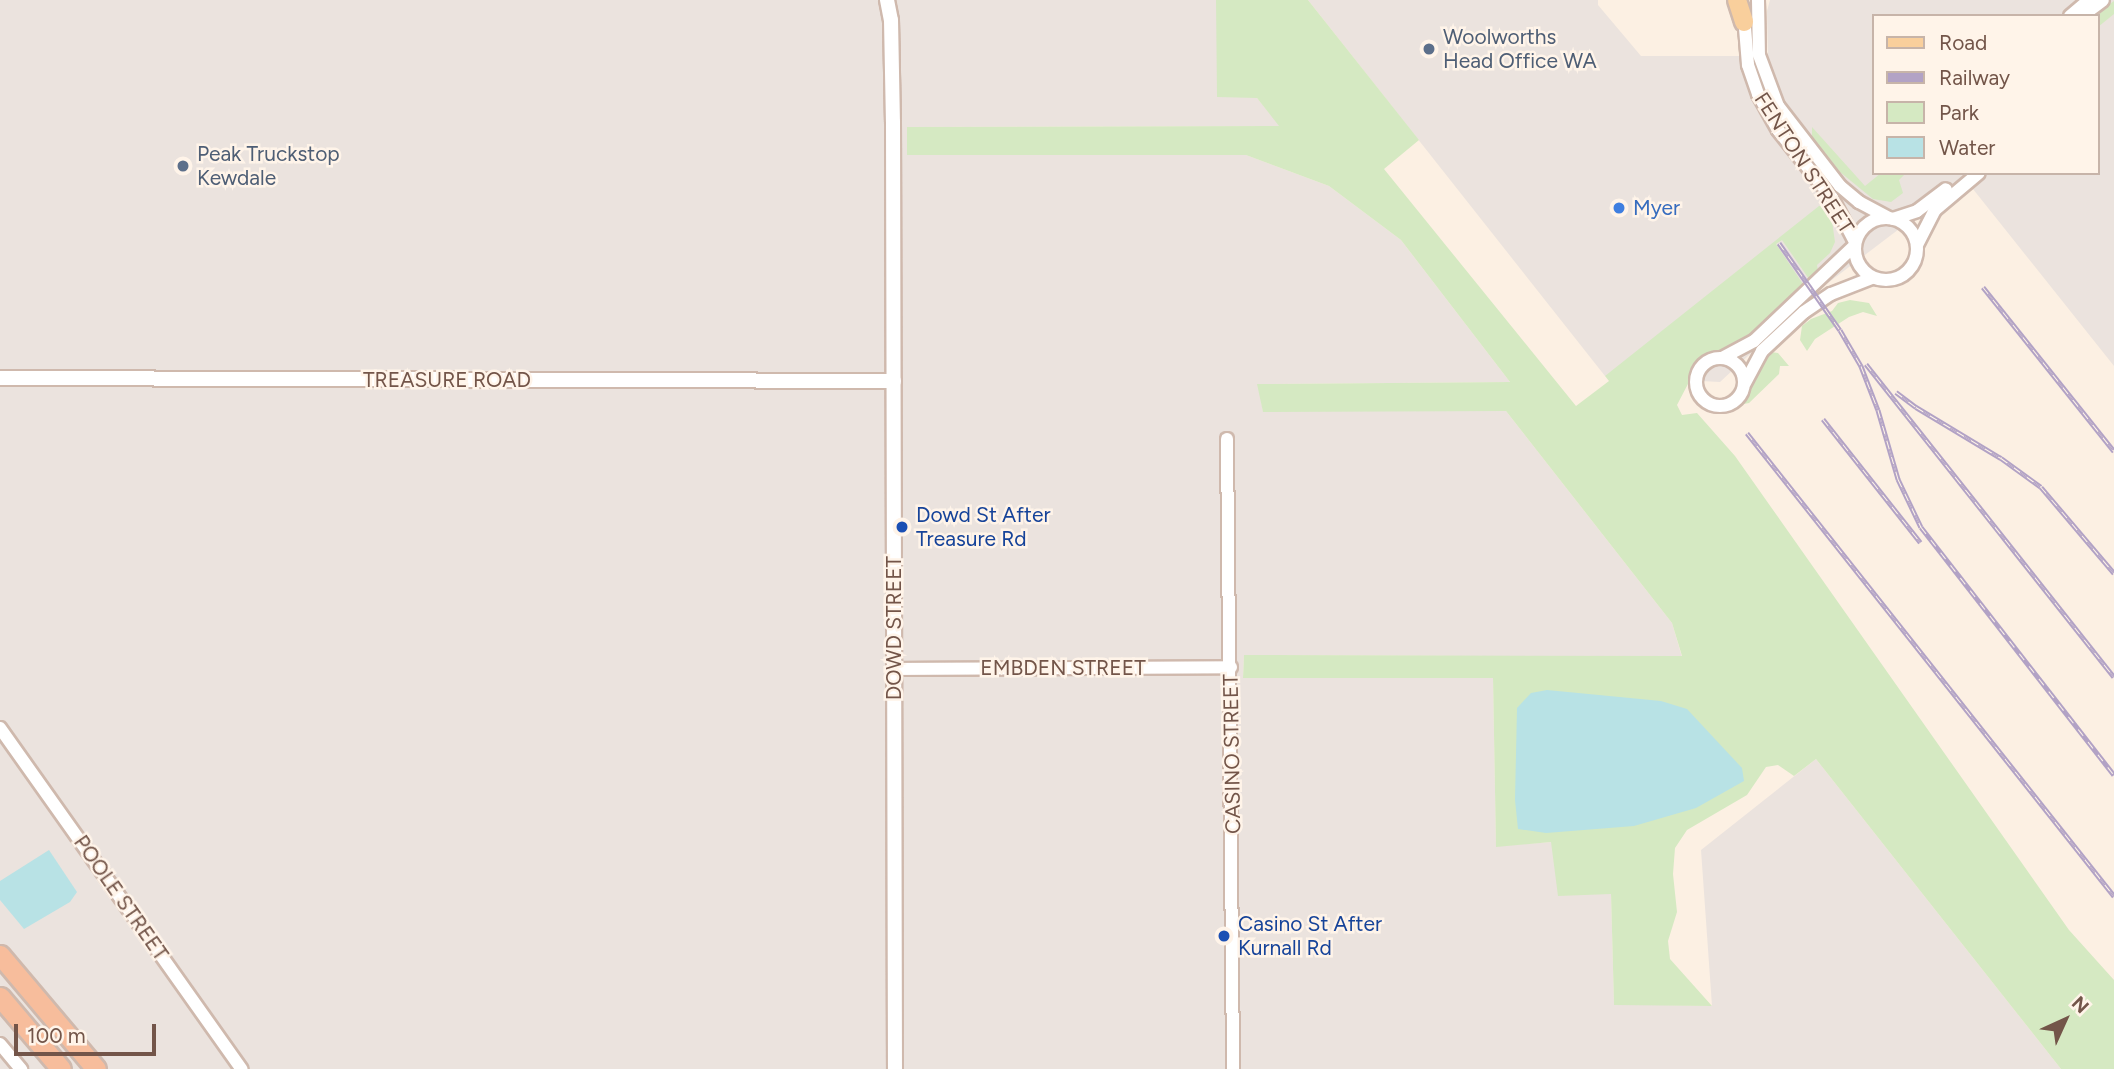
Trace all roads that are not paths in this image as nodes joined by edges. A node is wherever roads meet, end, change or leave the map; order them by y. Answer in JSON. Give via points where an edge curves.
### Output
{"nodes":[{"id":1,"x":887,"y":0,"type":"edge"},
{"id":2,"x":896,"y":0,"type":"edge"},
{"id":3,"x":1737,"y":0,"type":"edge"},
{"id":4,"x":1744,"y":0,"type":"edge"},
{"id":5,"x":1758,"y":0,"type":"edge"},
{"id":6,"x":2089,"y":0,"type":"edge"},
{"id":7,"x":2103,"y":0,"type":"edge"},
{"id":8,"x":2072,"y":14,"type":"edge"},
{"id":9,"x":2085,"y":14,"type":"edge"},
{"id":10,"x":891,"y":20,"type":"junction"},
{"id":11,"x":1744,"y":22,"type":"junction"},
{"id":12,"x":1963,"y":175,"type":"edge"},
{"id":13,"x":1977,"y":175,"type":"edge"},
{"id":14,"x":1890,"y":218,"type":"junction"},
{"id":15,"x":1855,"y":244,"type":"junction"},
{"id":16,"x":1917,"y":246,"type":"junction"},
{"id":17,"x":1872,"y":278,"type":"junction"},
{"id":18,"x":1723,"y":358,"type":"junction"},
{"id":19,"x":0,"y":379,"type":"edge"},
{"id":20,"x":894,"y":382,"type":"junction"},
{"id":21,"x":1745,"y":383,"type":"junction"},
{"id":22,"x":1227,"y":439,"type":"dead end"},
{"id":23,"x":1231,"y":667,"type":"junction"},
{"id":24,"x":894,"y":669,"type":"junction"},
{"id":25,"x":0,"y":728,"type":"edge"},
{"id":26,"x":0,"y":955,"type":"edge"},
{"id":27,"x":0,"y":997,"type":"edge"},
{"id":28,"x":0,"y":1044,"type":"edge"},
{"id":29,"x":21,"y":1069,"type":"edge"},
{"id":30,"x":61,"y":1069,"type":"edge"},
{"id":31,"x":96,"y":1069,"type":"edge"},
{"id":32,"x":241,"y":1069,"type":"edge"},
{"id":33,"x":895,"y":1069,"type":"edge"},
{"id":34,"x":1233,"y":1069,"type":"edge"}],
"edges":[{"from":1,"to":10,"type":"street","name":"DOWD STREET"},
{"from":2,"to":10,"type":"street","name":"DOWD STREET"},
{"from":3,"to":11,"type":"main road"},
{"from":4,"to":11,"type":"street","name":"FENTON STREET"},
{"from":5,"to":14,"type":"street","name":"FENTON STREET","via":[[1759,55],[1778,106],[1840,186]]},
{"from":6,"to":8,"type":"street"},
{"from":7,"to":9,"type":"street"},
{"from":10,"to":20,"type":"street","name":"DOWD STREET"},
{"from":11,"to":15,"type":"street","name":"FENTON STREET","via":[[1749,70],[1765,108],[1832,198]]},
{"from":12,"to":14,"type":"street","via":[[1917,211]]},
{"from":13,"to":16,"type":"street","via":[[1935,210]]},
{"from":14,"to":15,"type":"street","via":[[1871,222]]},
{"from":14,"to":16,"type":"street","via":[[1909,228]]},
{"from":15,"to":17,"type":"street","via":[[1858,265]]},
{"from":15,"to":18,"type":"street","via":[[1754,341]]},
{"from":16,"to":17,"type":"street","via":[[1905,275],[1886,281]]},
{"from":17,"to":21,"type":"street","via":[[1831,294],[1804,312],[1762,351]]},
{"from":18,"to":21,"type":"street","via":[[1736,363]]},
{"from":18,"to":21,"type":"street","via":[[1708,361],[1698,371],[1696,386],[1702,399],[1714,406],[1727,406],[1738,398]]},
{"from":19,"to":20,"type":"street","name":"TREASURE ROAD"},
{"from":20,"to":24,"type":"street","name":"DOWD STREET"},
{"from":22,"to":23,"type":"street","name":"CASINO STREET"},
{"from":23,"to":24,"type":"street","name":"EMBDEN STREET"},
{"from":23,"to":34,"type":"street","name":"CASINO STREET"},
{"from":24,"to":33,"type":"street","name":"DOWD STREET"},
{"from":25,"to":32,"type":"street","name":"POOLE STREET"},
{"from":26,"to":31,"type":"highway"},
{"from":27,"to":30,"type":"highway"},
{"from":28,"to":29,"type":"street"}]}
